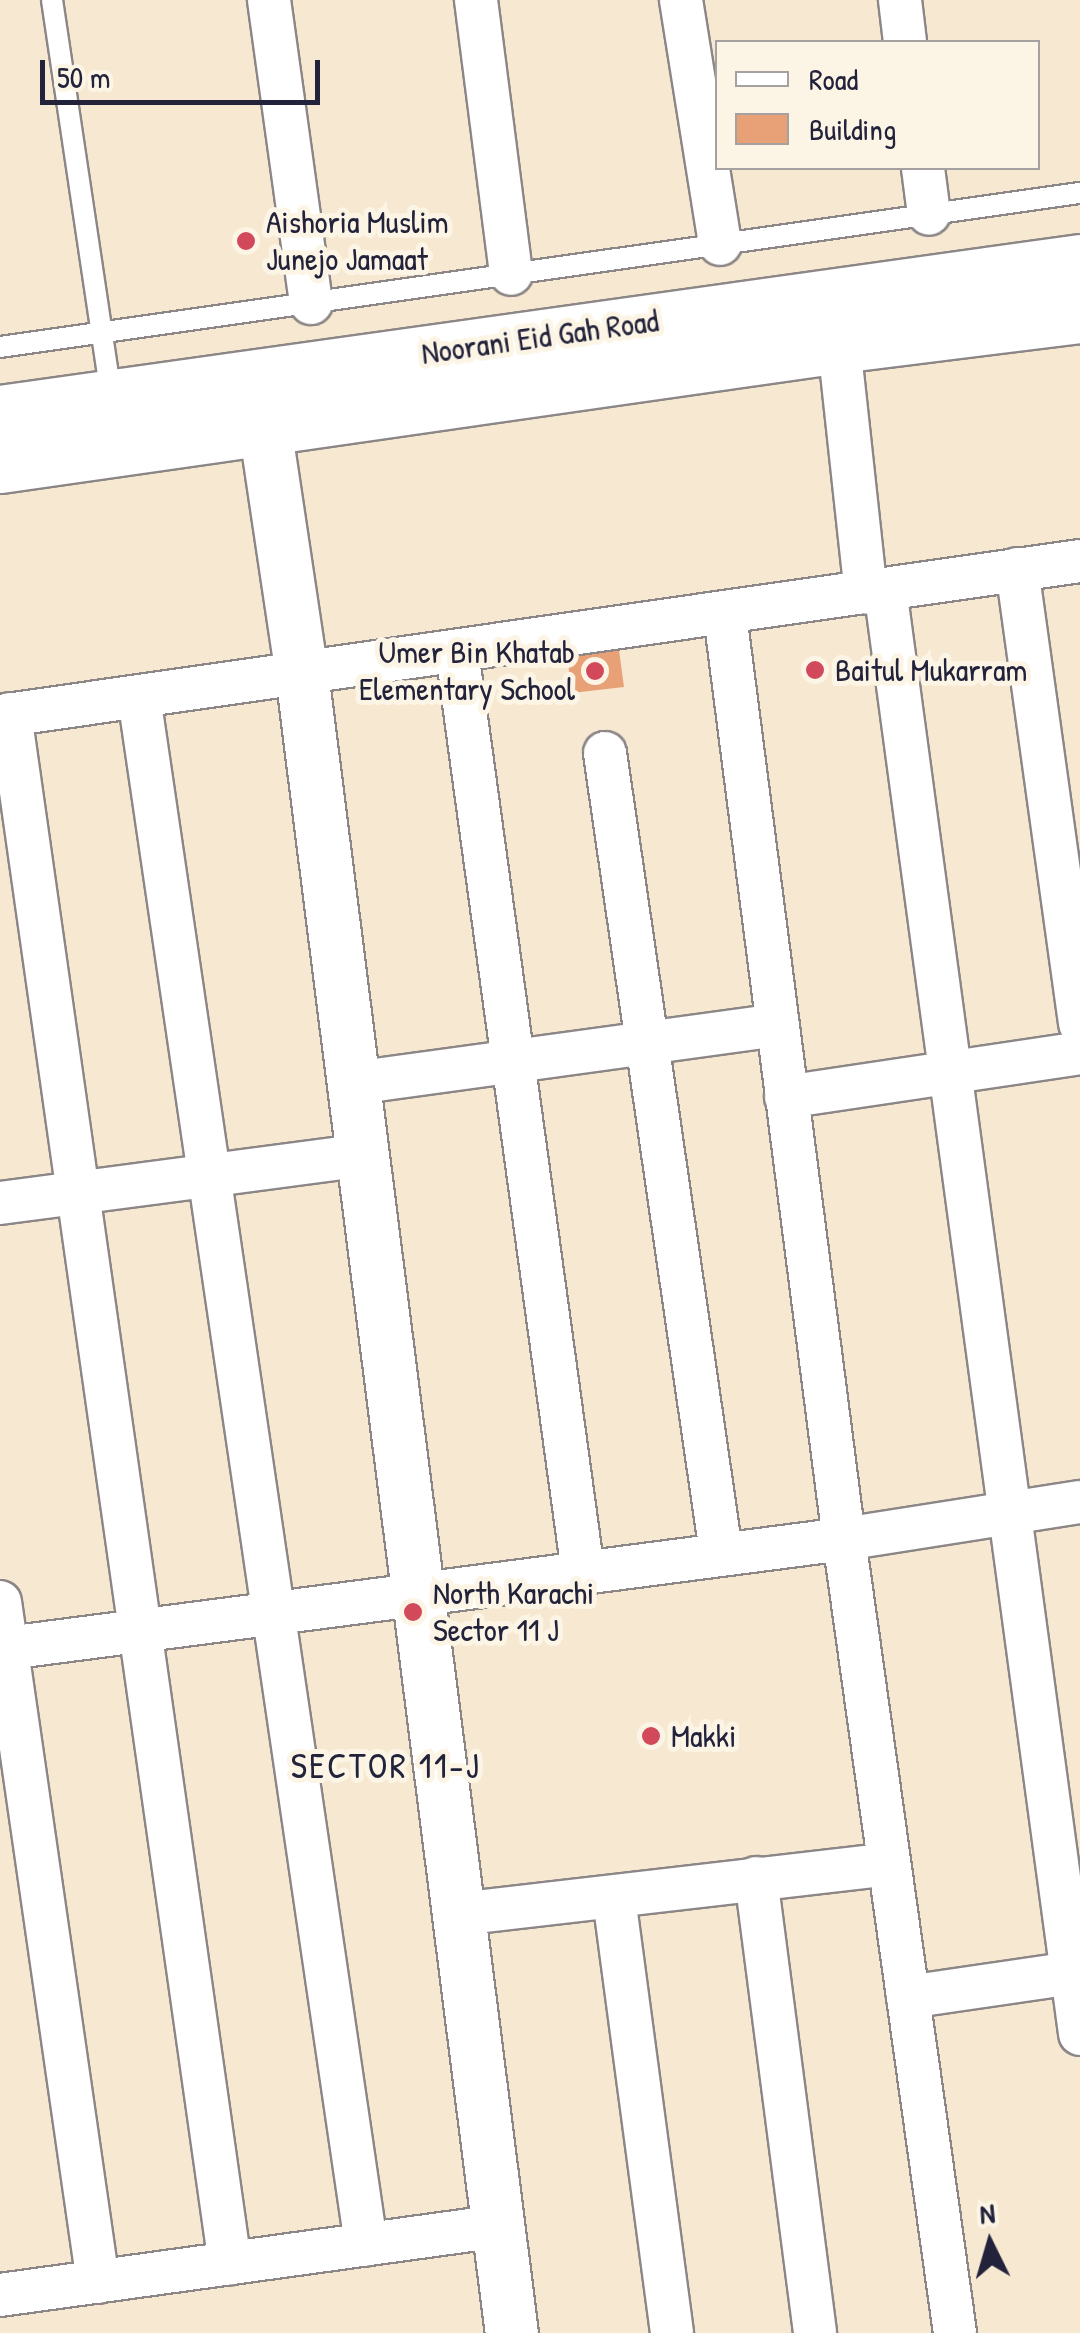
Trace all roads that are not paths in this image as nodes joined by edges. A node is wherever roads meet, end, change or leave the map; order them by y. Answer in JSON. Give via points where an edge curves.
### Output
{"nodes":[{"id":1,"x":52,"y":0,"type":"edge"},
{"id":2,"x":268,"y":0,"type":"edge"},
{"id":3,"x":476,"y":0,"type":"edge"},
{"id":4,"x":681,"y":0,"type":"edge"},
{"id":5,"x":900,"y":0,"type":"edge"},
{"id":6,"x":906,"y":40,"type":"edge"},
{"id":7,"x":923,"y":170,"type":"edge"},
{"id":8,"x":1080,"y":193,"type":"edge"},
{"id":9,"x":929,"y":214,"type":"junction"},
{"id":10,"x":720,"y":244,"type":"junction"},
{"id":11,"x":1080,"y":262,"type":"edge"},
{"id":12,"x":510,"y":274,"type":"junction"},
{"id":13,"x":311,"y":302,"type":"junction"},
{"id":14,"x":1080,"y":315,"type":"edge"},
{"id":15,"x":99,"y":333,"type":"junction"},
{"id":16,"x":839,"y":344,"type":"junction"},
{"id":17,"x":0,"y":347,"type":"edge"},
{"id":18,"x":111,"y":396,"type":"junction"},
{"id":19,"x":0,"y":413,"type":"edge"},
{"id":20,"x":266,"y":427,"type":"junction"},
{"id":21,"x":0,"y":466,"type":"edge"},
{"id":22,"x":1080,"y":561,"type":"edge"},
{"id":23,"x":1017,"y":569,"type":"junction"},
{"id":24,"x":876,"y":591,"type":"junction"},
{"id":25,"x":725,"y":615,"type":"junction"},
{"id":26,"x":456,"y":652,"type":"junction"},
{"id":27,"x":302,"y":674,"type":"junction"},
{"id":28,"x":139,"y":697,"type":"junction"},
{"id":29,"x":5,"y":715,"type":"edge"},
{"id":30,"x":605,"y":753,"type":"dead end"},
{"id":31,"x":1080,"y":1024,"type":"edge"},
{"id":32,"x":777,"y":1025,"type":"junction"},
{"id":33,"x":648,"y":1042,"type":"junction"},
{"id":34,"x":1080,"y":1053,"type":"edge"},
{"id":35,"x":513,"y":1061,"type":"junction"},
{"id":36,"x":950,"y":1072,"type":"junction"},
{"id":37,"x":354,"y":1083,"type":"junction"},
{"id":38,"x":786,"y":1096,"type":"junction"},
{"id":39,"x":364,"y":1155,"type":"junction"},
{"id":40,"x":209,"y":1175,"type":"junction"},
{"id":41,"x":78,"y":1193,"type":"junction"},
{"id":42,"x":0,"y":1203,"type":"edge"},
{"id":43,"x":1080,"y":1502,"type":"edge"},
{"id":44,"x":1009,"y":1512,"type":"junction"},
{"id":45,"x":844,"y":1539,"type":"junction"},
{"id":46,"x":721,"y":1552,"type":"junction"},
{"id":47,"x":583,"y":1572,"type":"junction"},
{"id":48,"x":421,"y":1595,"type":"junction"},
{"id":49,"x":0,"y":1602,"type":"edge"},
{"id":50,"x":274,"y":1614,"type":"junction"},
{"id":51,"x":140,"y":1631,"type":"junction"},
{"id":52,"x":3,"y":1649,"type":"edge"},
{"id":53,"x":888,"y":1864,"type":"junction"},
{"id":54,"x":756,"y":1878,"type":"junction"},
{"id":55,"x":614,"y":1898,"type":"junction"},
{"id":56,"x":460,"y":1914,"type":"junction"},
{"id":57,"x":1076,"y":1972,"type":"edge"},
{"id":58,"x":908,"y":1997,"type":"junction"},
{"id":59,"x":1080,"y":2034,"type":"edge"},
{"id":60,"x":498,"y":2226,"type":"junction"},
{"id":61,"x":366,"y":2244,"type":"junction"},
{"id":62,"x":230,"y":2263,"type":"junction"},
{"id":63,"x":98,"y":2282,"type":"junction"},
{"id":64,"x":0,"y":2295,"type":"edge"},
{"id":65,"x":512,"y":2333,"type":"edge"},
{"id":66,"x":672,"y":2333,"type":"edge"},
{"id":67,"x":815,"y":2333,"type":"edge"},
{"id":68,"x":955,"y":2333,"type":"edge"}],
"edges":[{"from":1,"to":15,"type":"lane"},
{"from":2,"to":13,"type":"street"},
{"from":3,"to":12,"type":"street"},
{"from":4,"to":10,"type":"street"},
{"from":5,"to":6,"type":"street"},
{"from":7,"to":9,"type":"street"},
{"from":8,"to":9,"type":"lane"},
{"from":9,"to":10,"type":"lane"},
{"from":10,"to":12,"type":"lane"},
{"from":11,"to":18,"type":"main road","name":"Noorani Eid Gah Road"},
{"from":12,"to":13,"type":"lane"},
{"from":13,"to":15,"type":"lane"},
{"from":14,"to":16,"type":"main road","name":"Noorani Eid Gah Road"},
{"from":15,"to":17,"type":"lane"},
{"from":15,"to":18,"type":"lane"},
{"from":16,"to":20,"type":"main road","name":"Noorani Eid Gah Road"},
{"from":16,"to":24,"type":"street"},
{"from":18,"to":19,"type":"main road","name":"Noorani Eid Gah Road"},
{"from":20,"to":21,"type":"main road","name":"Noorani Eid Gah Road"},
{"from":20,"to":27,"type":"street"},
{"from":22,"to":23,"type":"street"},
{"from":23,"to":24,"type":"street"},
{"from":23,"to":31,"type":"street"},
{"from":24,"to":25,"type":"street"},
{"from":24,"to":36,"type":"street"},
{"from":25,"to":26,"type":"street"},
{"from":25,"to":32,"type":"street"},
{"from":26,"to":27,"type":"street"},
{"from":26,"to":35,"type":"street"},
{"from":27,"to":28,"type":"street"},
{"from":27,"to":37,"type":"street"},
{"from":28,"to":29,"type":"street"},
{"from":28,"to":40,"type":"street"},
{"from":29,"to":41,"type":"street"},
{"from":30,"to":33,"type":"street"},
{"from":32,"to":33,"type":"street"},
{"from":32,"to":38,"type":"street"},
{"from":33,"to":35,"type":"street"},
{"from":33,"to":46,"type":"street"},
{"from":34,"to":36,"type":"street"},
{"from":35,"to":37,"type":"street"},
{"from":35,"to":47,"type":"street"},
{"from":36,"to":38,"type":"street"},
{"from":36,"to":44,"type":"street"},
{"from":37,"to":39,"type":"street"},
{"from":38,"to":45,"type":"street"},
{"from":39,"to":40,"type":"street"},
{"from":39,"to":48,"type":"street"},
{"from":40,"to":41,"type":"street"},
{"from":40,"to":50,"type":"street"},
{"from":41,"to":42,"type":"street"},
{"from":41,"to":51,"type":"street"},
{"from":43,"to":44,"type":"street"},
{"from":44,"to":45,"type":"street"},
{"from":44,"to":57,"type":"street"},
{"from":45,"to":46,"type":"street"},
{"from":45,"to":53,"type":"street"},
{"from":46,"to":47,"type":"street"},
{"from":47,"to":48,"type":"street"},
{"from":48,"to":50,"type":"street"},
{"from":48,"to":56,"type":"street"},
{"from":49,"to":52,"type":"street"},
{"from":50,"to":51,"type":"street"},
{"from":50,"to":61,"type":"street"},
{"from":51,"to":52,"type":"street"},
{"from":51,"to":62,"type":"street"},
{"from":52,"to":63,"type":"street"},
{"from":53,"to":54,"type":"street"},
{"from":53,"to":58,"type":"street"},
{"from":54,"to":55,"type":"street"},
{"from":54,"to":67,"type":"street"},
{"from":55,"to":56,"type":"street"},
{"from":55,"to":66,"type":"street"},
{"from":56,"to":60,"type":"street"},
{"from":57,"to":58,"type":"street"},
{"from":57,"to":59,"type":"street"},
{"from":58,"to":68,"type":"street"},
{"from":60,"to":61,"type":"street"},
{"from":60,"to":65,"type":"street"},
{"from":61,"to":62,"type":"street"},
{"from":62,"to":63,"type":"street"},
{"from":63,"to":64,"type":"street"}]}
